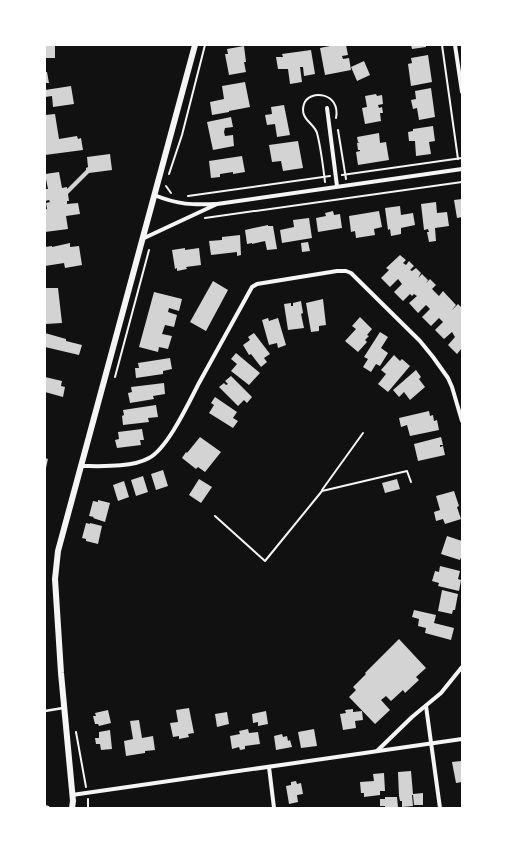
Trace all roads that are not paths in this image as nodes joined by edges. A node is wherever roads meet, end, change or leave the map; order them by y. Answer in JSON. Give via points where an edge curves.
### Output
{"nodes":[{"id":1,"x":195,"y":45,"type":"edge"},
{"id":2,"x":455,"y":45,"type":"edge"},
{"id":3,"x":462,"y":92,"type":"edge"},
{"id":4,"x":327,"y":108,"type":"dead end"},
{"id":5,"x":461,"y":169,"type":"edge"},
{"id":6,"x":338,"y":186,"type":"junction"},
{"id":7,"x":154,"y":195,"type":"junction"},
{"id":8,"x":217,"y":204,"type":"junction"},
{"id":9,"x":142,"y":239,"type":"junction"},
{"id":10,"x":462,"y":421,"type":"edge"},
{"id":11,"x":80,"y":466,"type":"junction"},
{"id":12,"x":462,"y":667,"type":"edge"},
{"id":13,"x":426,"y":706,"type":"junction"},
{"id":14,"x":64,"y":708,"type":"junction"},
{"id":15,"x":45,"y":711,"type":"edge"},
{"id":16,"x":462,"y":739,"type":"edge"},
{"id":17,"x":432,"y":744,"type":"junction"},
{"id":18,"x":376,"y":751,"type":"junction"},
{"id":19,"x":269,"y":767,"type":"junction"},
{"id":20,"x":72,"y":795,"type":"junction"},
{"id":21,"x":45,"y":807,"type":"edge"},
{"id":22,"x":48,"y":808,"type":"edge"},
{"id":23,"x":72,"y":808,"type":"edge"},
{"id":24,"x":274,"y":808,"type":"edge"},
{"id":25,"x":440,"y":808,"type":"edge"}],
"edges":[{"from":1,"to":7,"type":"street"},
{"from":2,"to":3,"type":"street"},
{"from":4,"to":6,"type":"street"},
{"from":5,"to":6,"type":"street"},
{"from":6,"to":8,"type":"street"},
{"from":7,"to":8,"type":"street","via":[[171,202],[189,205]]},
{"from":7,"to":9,"type":"street"},
{"from":8,"to":9,"type":"street"},
{"from":9,"to":11,"type":"street"},
{"from":10,"to":11,"type":"street","via":[[448,378],[420,341],[351,273],[338,271],[257,284],[252,287],[189,402],[158,452],[133,464]]},
{"from":11,"to":14,"type":"street","via":[[60,542],[56,568]]},
{"from":12,"to":13,"type":"street","via":[[441,693]]},
{"from":13,"to":17,"type":"street"},
{"from":13,"to":18,"type":"street"},
{"from":14,"to":15,"type":"lane"},
{"from":14,"to":20,"type":"street"},
{"from":16,"to":17,"type":"street"},
{"from":17,"to":18,"type":"street"},
{"from":17,"to":25,"type":"street"},
{"from":18,"to":19,"type":"street"},
{"from":19,"to":20,"type":"street"},
{"from":19,"to":24,"type":"street"},
{"from":20,"to":23,"type":"street"},
{"from":21,"to":22,"type":"street"}]}
